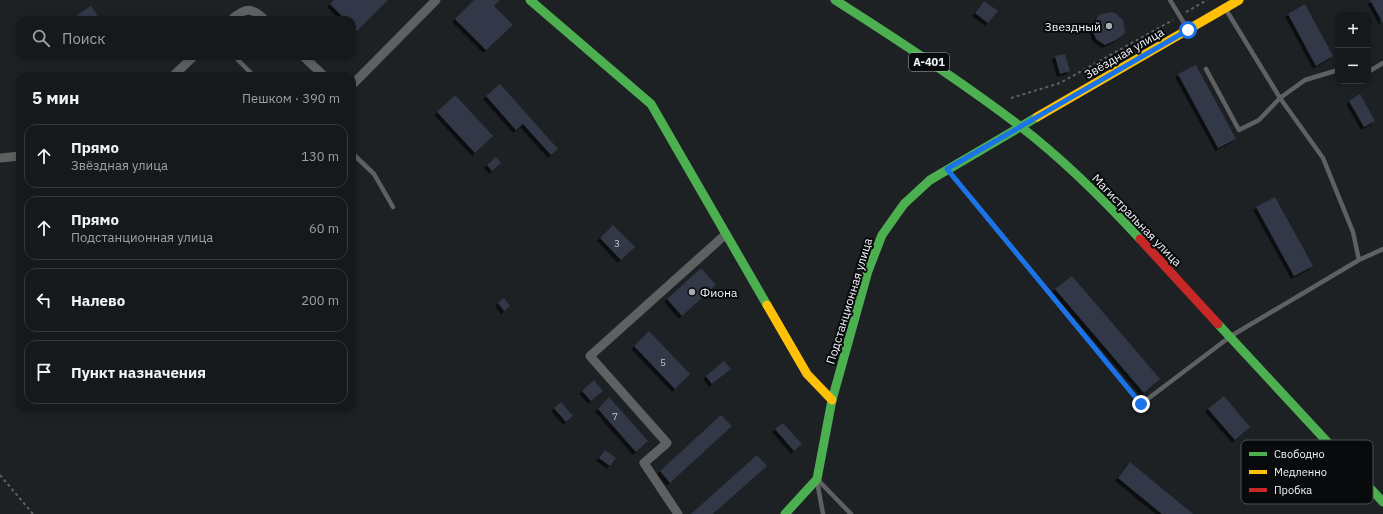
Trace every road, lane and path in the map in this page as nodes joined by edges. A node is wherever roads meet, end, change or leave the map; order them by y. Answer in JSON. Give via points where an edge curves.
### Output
{"nodes":[{"id":1,"x":436,"y":0,"type":"edge"},
{"id":2,"x":530,"y":0,"type":"edge"},
{"id":3,"x":835,"y":0,"type":"edge"},
{"id":4,"x":1170,"y":0,"type":"edge"},
{"id":5,"x":1207,"y":0,"type":"edge"},
{"id":6,"x":1239,"y":0,"type":"edge"},
{"id":7,"x":1225,"y":8,"type":"junction"},
{"id":8,"x":236,"y":16,"type":"edge"},
{"id":9,"x":261,"y":16,"type":"edge"},
{"id":10,"x":1180,"y":16,"type":"junction"},
{"id":11,"x":1188,"y":30,"type":"junction"},
{"id":12,"x":190,"y":60,"type":"edge"},
{"id":13,"x":238,"y":60,"type":"edge"},
{"id":14,"x":307,"y":60,"type":"edge"},
{"id":15,"x":1383,"y":64,"type":"edge"},
{"id":16,"x":1206,"y":69,"type":"dead end"},
{"id":17,"x":1371,"y":70,"type":"edge"},
{"id":18,"x":1335,"y":71,"type":"edge"},
{"id":19,"x":177,"y":72,"type":"edge"},
{"id":20,"x":250,"y":72,"type":"edge"},
{"id":21,"x":320,"y":72,"type":"edge"},
{"id":22,"x":356,"y":81,"type":"edge"},
{"id":23,"x":1011,"y":98,"type":"dead end"},
{"id":24,"x":1280,"y":98,"type":"junction"},
{"id":25,"x":1021,"y":127,"type":"junction"},
{"id":26,"x":16,"y":156,"type":"edge"},
{"id":27,"x":356,"y":156,"type":"edge"},
{"id":28,"x":0,"y":158,"type":"edge"},
{"id":29,"x":947,"y":169,"type":"junction"},
{"id":30,"x":393,"y":207,"type":"dead end"},
{"id":31,"x":726,"y":234,"type":"junction"},
{"id":32,"x":1383,"y":249,"type":"edge"},
{"id":33,"x":1359,"y":260,"type":"junction"},
{"id":34,"x":1231,"y":336,"type":"junction"},
{"id":35,"x":832,"y":400,"type":"junction"},
{"id":36,"x":1326,"y":440,"type":"edge"},
{"id":37,"x":0,"y":475,"type":"edge"},
{"id":38,"x":817,"y":479,"type":"junction"},
{"id":39,"x":1373,"y":491,"type":"edge"},
{"id":40,"x":1383,"y":502,"type":"edge"},
{"id":41,"x":33,"y":514,"type":"edge"},
{"id":42,"x":678,"y":514,"type":"edge"},
{"id":43,"x":785,"y":514,"type":"edge"},
{"id":44,"x":823,"y":514,"type":"edge"},
{"id":45,"x":851,"y":514,"type":"edge"}],
"edges":[{"from":1,"to":22,"type":"street"},
{"from":2,"to":31,"type":"street","via":[[651,104]]},
{"from":3,"to":25,"type":"street","name":"Магистральная улица","number":"А-401","via":[[902,43]]},
{"from":4,"to":10,"type":"lane"},
{"from":5,"to":10,"type":"path"},
{"from":6,"to":7,"type":"street","name":"Звёздная улица"},
{"from":7,"to":11,"type":"street","name":"Звёздная улица"},
{"from":7,"to":24,"type":"lane"},
{"from":8,"to":9,"type":"street","via":[[242,11],[249,10]]},
{"from":10,"to":11,"type":"lane"},
{"from":10,"to":23,"type":"path","via":[[1060,83]]},
{"from":11,"to":25,"type":"street","name":"Звёздная улица"},
{"from":12,"to":19,"type":"street"},
{"from":13,"to":20,"type":"lane"},
{"from":14,"to":21,"type":"street"},
{"from":15,"to":17,"type":"lane"},
{"from":16,"to":24,"type":"lane","via":[[1239,130],[1259,120]]},
{"from":18,"to":24,"type":"lane","via":[[1305,80]]},
{"from":24,"to":33,"type":"lane","via":[[1323,158],[1353,232]]},
{"from":25,"to":29,"type":"street","name":"Подстанционная улица"},
{"from":25,"to":34,"type":"street","name":"Магистральная улица","via":[[1099,195]]},
{"from":26,"to":28,"type":"street"},
{"from":27,"to":30,"type":"lane","via":[[374,174]]},
{"from":29,"to":34,"type":"lane","via":[[1141,404]]},
{"from":29,"to":35,"type":"street","name":"Подстанционная улица","via":[[930,180],[904,204],[882,235],[868,272]]},
{"from":31,"to":35,"type":"street","via":[[807,374]]},
{"from":31,"to":42,"type":"street","via":[[590,356],[667,443],[644,463]]},
{"from":32,"to":33,"type":"lane"},
{"from":33,"to":34,"type":"lane"},
{"from":34,"to":36,"type":"street","name":"Магистральная улица"},
{"from":35,"to":38,"type":"street","name":"Подстанционная улица"},
{"from":37,"to":41,"type":"path"},
{"from":38,"to":43,"type":"street"},
{"from":38,"to":44,"type":"lane"},
{"from":38,"to":45,"type":"lane"},
{"from":39,"to":40,"type":"street","name":"Магистральная улица"}]}
